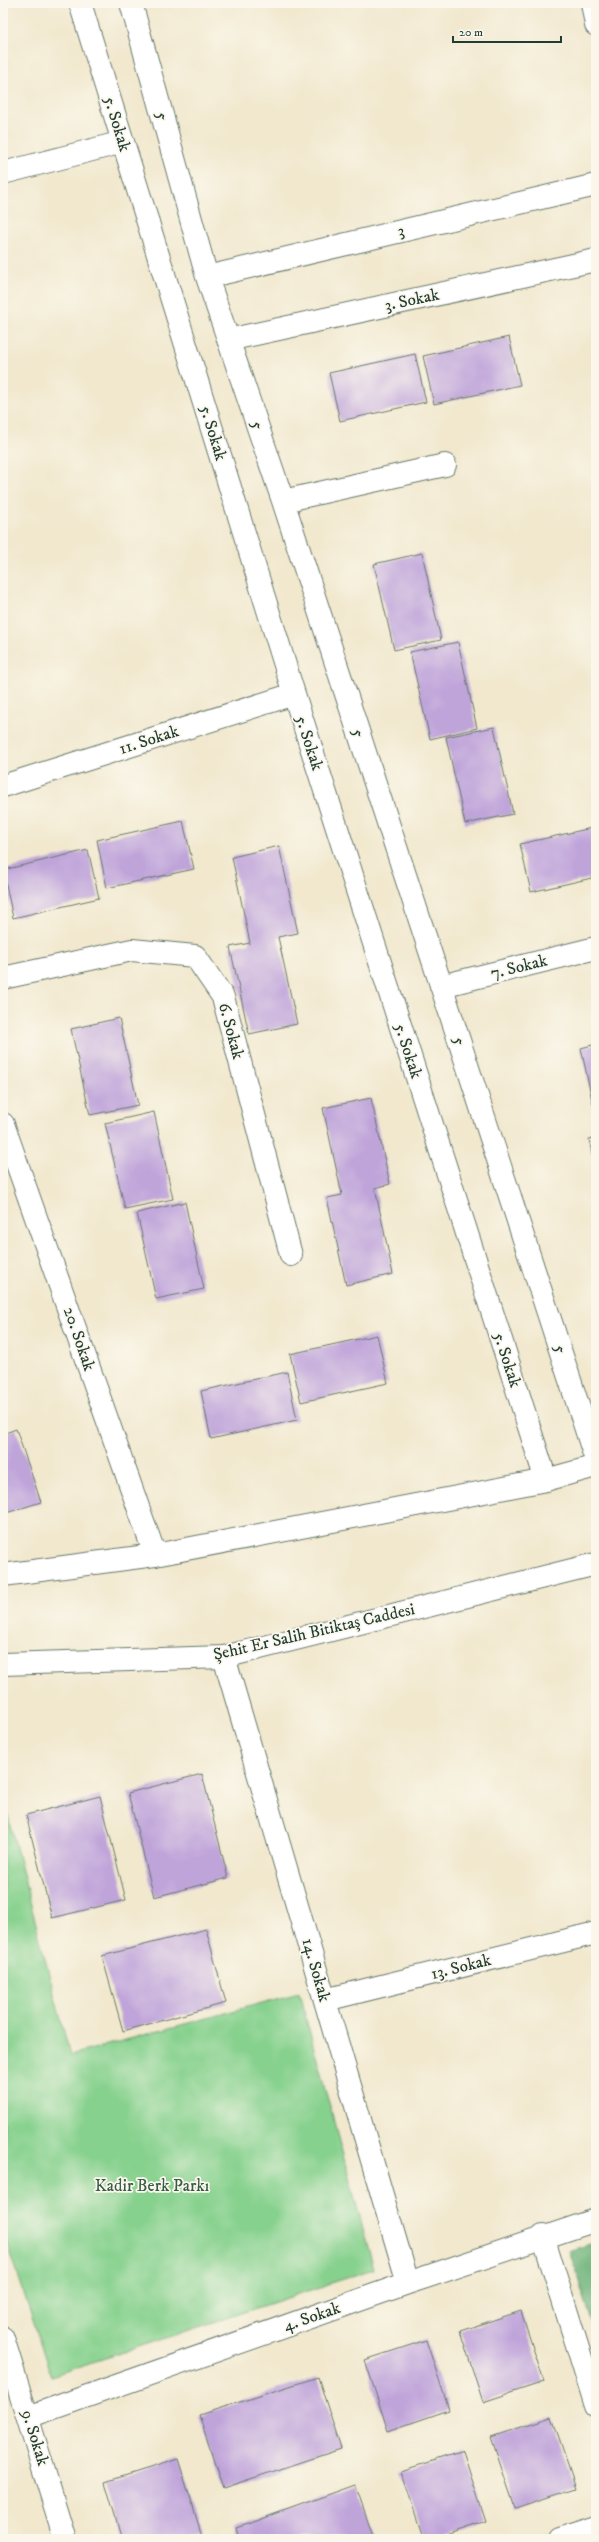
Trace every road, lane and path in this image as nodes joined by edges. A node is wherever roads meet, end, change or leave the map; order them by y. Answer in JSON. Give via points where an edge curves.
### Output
{"nodes":[{"id":1,"x":80,"y":3,"type":"edge"},
{"id":2,"x":131,"y":3,"type":"edge"},
{"id":3,"x":592,"y":3,"type":"edge"},
{"id":4,"x":596,"y":24,"type":"edge"},
{"id":5,"x":123,"y":142,"type":"junction"},
{"id":6,"x":3,"y":173,"type":"edge"},
{"id":7,"x":596,"y":185,"type":"edge"},
{"id":8,"x":596,"y":260,"type":"edge"},
{"id":9,"x":207,"y":277,"type":"junction"},
{"id":10,"x":228,"y":340,"type":"junction"},
{"id":11,"x":444,"y":465,"type":"dead end"},
{"id":12,"x":283,"y":500,"type":"junction"},
{"id":13,"x":294,"y":694,"type":"junction"},
{"id":14,"x":3,"y":786,"type":"edge"},
{"id":15,"x":596,"y":948,"type":"edge"},
{"id":16,"x":3,"y":978,"type":"edge"},
{"id":17,"x":441,"y":986,"type":"junction"},
{"id":18,"x":3,"y":1127,"type":"edge"},
{"id":19,"x":292,"y":1255,"type":"dead end"},
{"id":20,"x":596,"y":1460,"type":"edge"},
{"id":21,"x":596,"y":1466,"type":"edge"},
{"id":22,"x":546,"y":1480,"type":"junction"},
{"id":23,"x":155,"y":1555,"type":"junction"},
{"id":24,"x":596,"y":1564,"type":"edge"},
{"id":25,"x":3,"y":1575,"type":"edge"},
{"id":26,"x":224,"y":1657,"type":"junction"},
{"id":27,"x":3,"y":1664,"type":"edge"},
{"id":28,"x":596,"y":1933,"type":"edge"},
{"id":29,"x":325,"y":2000,"type":"junction"},
{"id":30,"x":596,"y":2220,"type":"edge"},
{"id":31,"x":543,"y":2236,"type":"junction"},
{"id":32,"x":408,"y":2283,"type":"junction"},
{"id":33,"x":3,"y":2338,"type":"edge"},
{"id":34,"x":596,"y":2406,"type":"edge"},
{"id":35,"x":28,"y":2417,"type":"junction"},
{"id":36,"x":596,"y":2527,"type":"edge"},
{"id":37,"x":65,"y":2539,"type":"edge"},
{"id":38,"x":559,"y":2539,"type":"edge"}],
"edges":[{"from":1,"to":5,"type":"street","name":"5. Sokak"},
{"from":2,"to":9,"type":"street","name":"5"},
{"from":3,"to":4,"type":"street"},
{"from":5,"to":6,"type":"street"},
{"from":5,"to":13,"type":"street","name":"5. Sokak"},
{"from":7,"to":9,"type":"street","name":"3"},
{"from":8,"to":10,"type":"street","name":"3. Sokak"},
{"from":9,"to":10,"type":"street","name":"5"},
{"from":10,"to":12,"type":"street","name":"5"},
{"from":11,"to":12,"type":"street"},
{"from":12,"to":17,"type":"street","name":"5"},
{"from":13,"to":14,"type":"street","name":"11. Sokak"},
{"from":13,"to":22,"type":"street","name":"5. Sokak"},
{"from":15,"to":17,"type":"street","name":"7. Sokak"},
{"from":16,"to":19,"type":"street","name":"6. Sokak","via":[[132,950],[195,956],[223,997]]},
{"from":17,"to":20,"type":"street","name":"5"},
{"from":18,"to":23,"type":"street","name":"20. Sokak"},
{"from":21,"to":22,"type":"street"},
{"from":22,"to":23,"type":"street"},
{"from":23,"to":25,"type":"street"},
{"from":24,"to":26,"type":"street","name":"Şehit Er Salih Bitiktaş Caddesi"},
{"from":26,"to":27,"type":"street","name":"Şehit Er Salih Bitiktaş Caddesi"},
{"from":26,"to":29,"type":"street","name":"14. Sokak"},
{"from":28,"to":29,"type":"street","name":"13. Sokak"},
{"from":29,"to":32,"type":"street","name":"14. Sokak"},
{"from":30,"to":31,"type":"street","name":"4. Sokak"},
{"from":31,"to":32,"type":"street","name":"4. Sokak"},
{"from":31,"to":34,"type":"street"},
{"from":32,"to":35,"type":"street","name":"4. Sokak"},
{"from":33,"to":35,"type":"street","name":"9. Sokak"},
{"from":35,"to":37,"type":"street","name":"9. Sokak"},
{"from":36,"to":38,"type":"street"}]}
